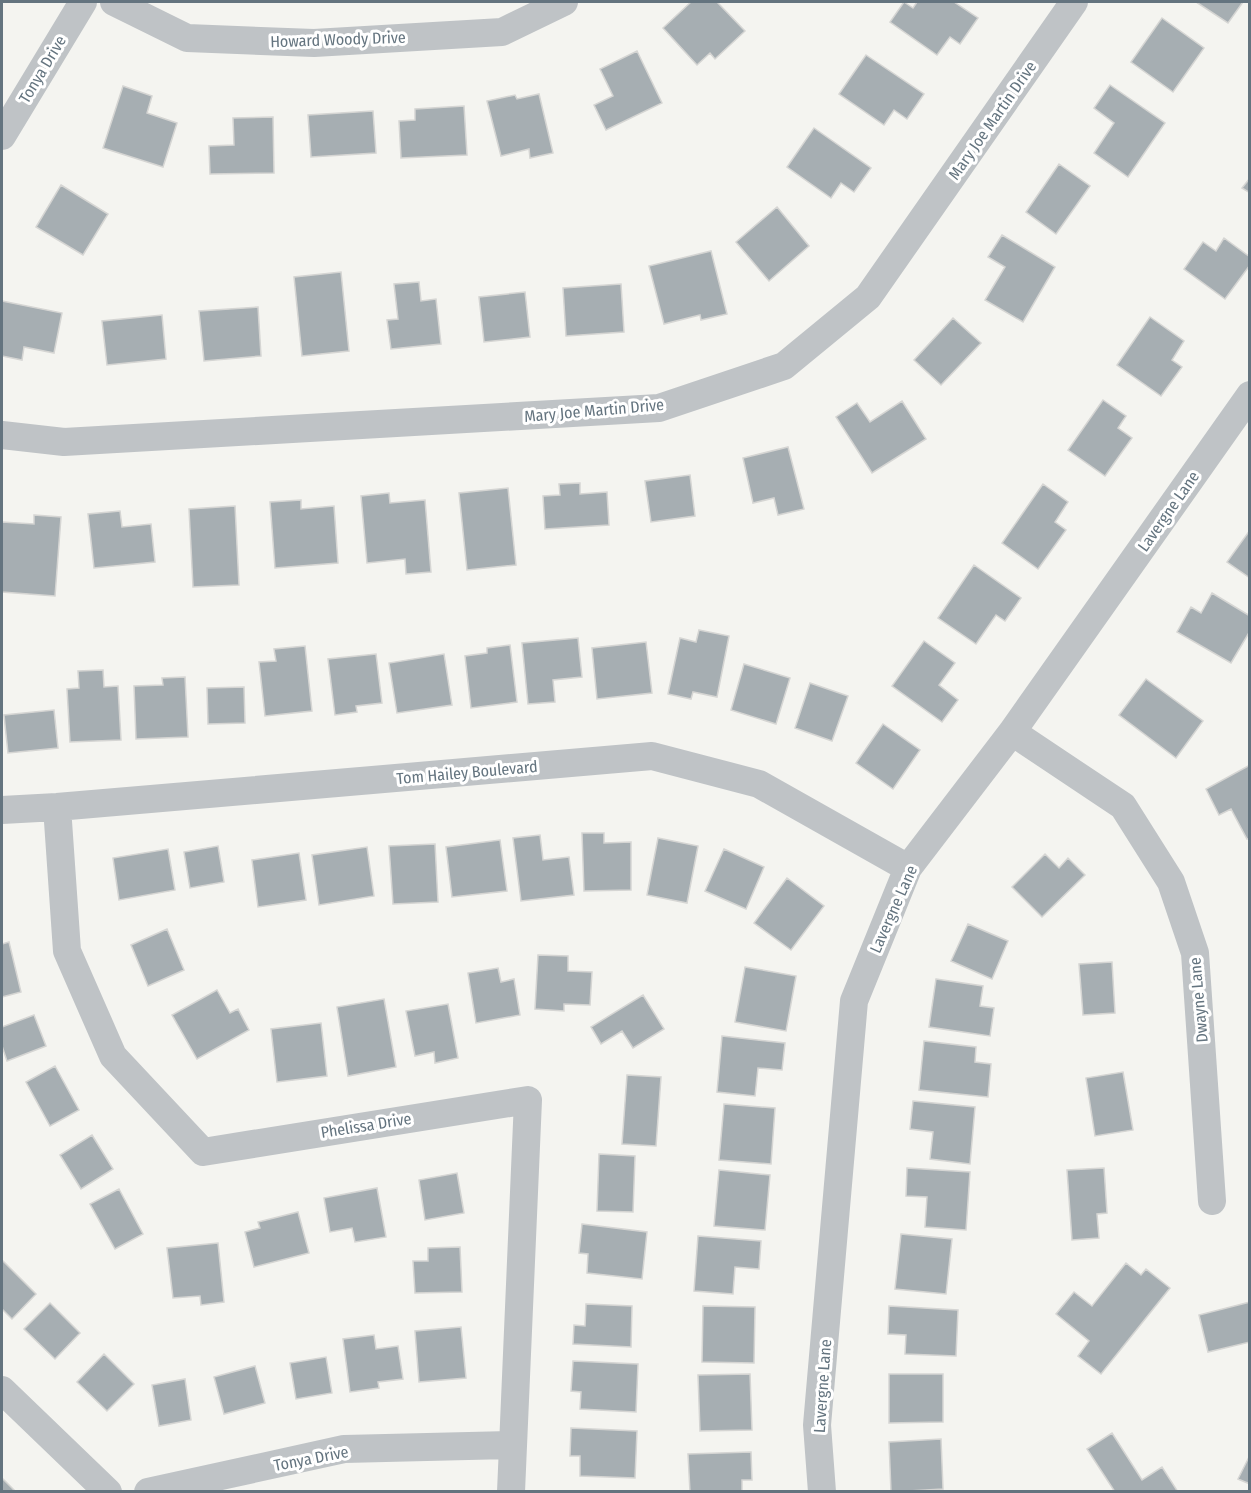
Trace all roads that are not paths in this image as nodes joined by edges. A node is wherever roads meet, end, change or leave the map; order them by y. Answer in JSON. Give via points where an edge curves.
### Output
{"nodes":[{"id":1,"x":83,"y":2,"type":"edge"},
{"id":2,"x":114,"y":2,"type":"edge"},
{"id":3,"x":564,"y":2,"type":"edge"},
{"id":4,"x":1074,"y":2,"type":"edge"},
{"id":5,"x":2,"y":136,"type":"edge"},
{"id":6,"x":1250,"y":395,"type":"edge"},
{"id":7,"x":2,"y":435,"type":"edge"},
{"id":8,"x":1012,"y":732,"type":"junction"},
{"id":9,"x":57,"y":807,"type":"junction"},
{"id":10,"x":2,"y":810,"type":"edge"},
{"id":11,"x":908,"y":868,"type":"junction"},
{"id":12,"x":1212,"y":1201,"type":"dead end"},
{"id":13,"x":2,"y":1390,"type":"edge"},
{"id":14,"x":513,"y":1445,"type":"junction"},
{"id":15,"x":108,"y":1491,"type":"edge"},
{"id":16,"x":148,"y":1491,"type":"edge"},
{"id":17,"x":511,"y":1491,"type":"edge"},
{"id":18,"x":822,"y":1491,"type":"edge"}],
"edges":[{"from":1,"to":5,"type":"street","name":"Tonya Drive"},
{"from":2,"to":3,"type":"street","name":"Howard Woody Drive","via":[[188,38],[314,43],[502,32]]},
{"from":4,"to":7,"type":"street","name":"Mary Joe Martin Drive","via":[[868,297],[784,366],[659,408],[64,442]]},
{"from":6,"to":8,"type":"street","name":"Lavergne Lane"},
{"from":8,"to":11,"type":"street","name":"Lavergne Lane"},
{"from":8,"to":12,"type":"street","name":"Dwayne Lane","via":[[1123,806],[1171,882],[1195,953]]},
{"from":9,"to":10,"type":"street","name":"Tom Hailey Boulevard"},
{"from":9,"to":11,"type":"street","name":"Tom Hailey Boulevard","via":[[652,756],[759,784]]},
{"from":9,"to":14,"type":"street","name":"Phelissa Drive","via":[[67,951],[113,1056],[203,1152],[528,1100]]},
{"from":11,"to":18,"type":"street","name":"Lavergne Lane","via":[[854,1001],[817,1425]]},
{"from":13,"to":15,"type":"street"},
{"from":14,"to":16,"type":"street","name":"Tonya Drive","via":[[344,1449]]},
{"from":14,"to":17,"type":"street","name":"Phelissa Drive"}]}
